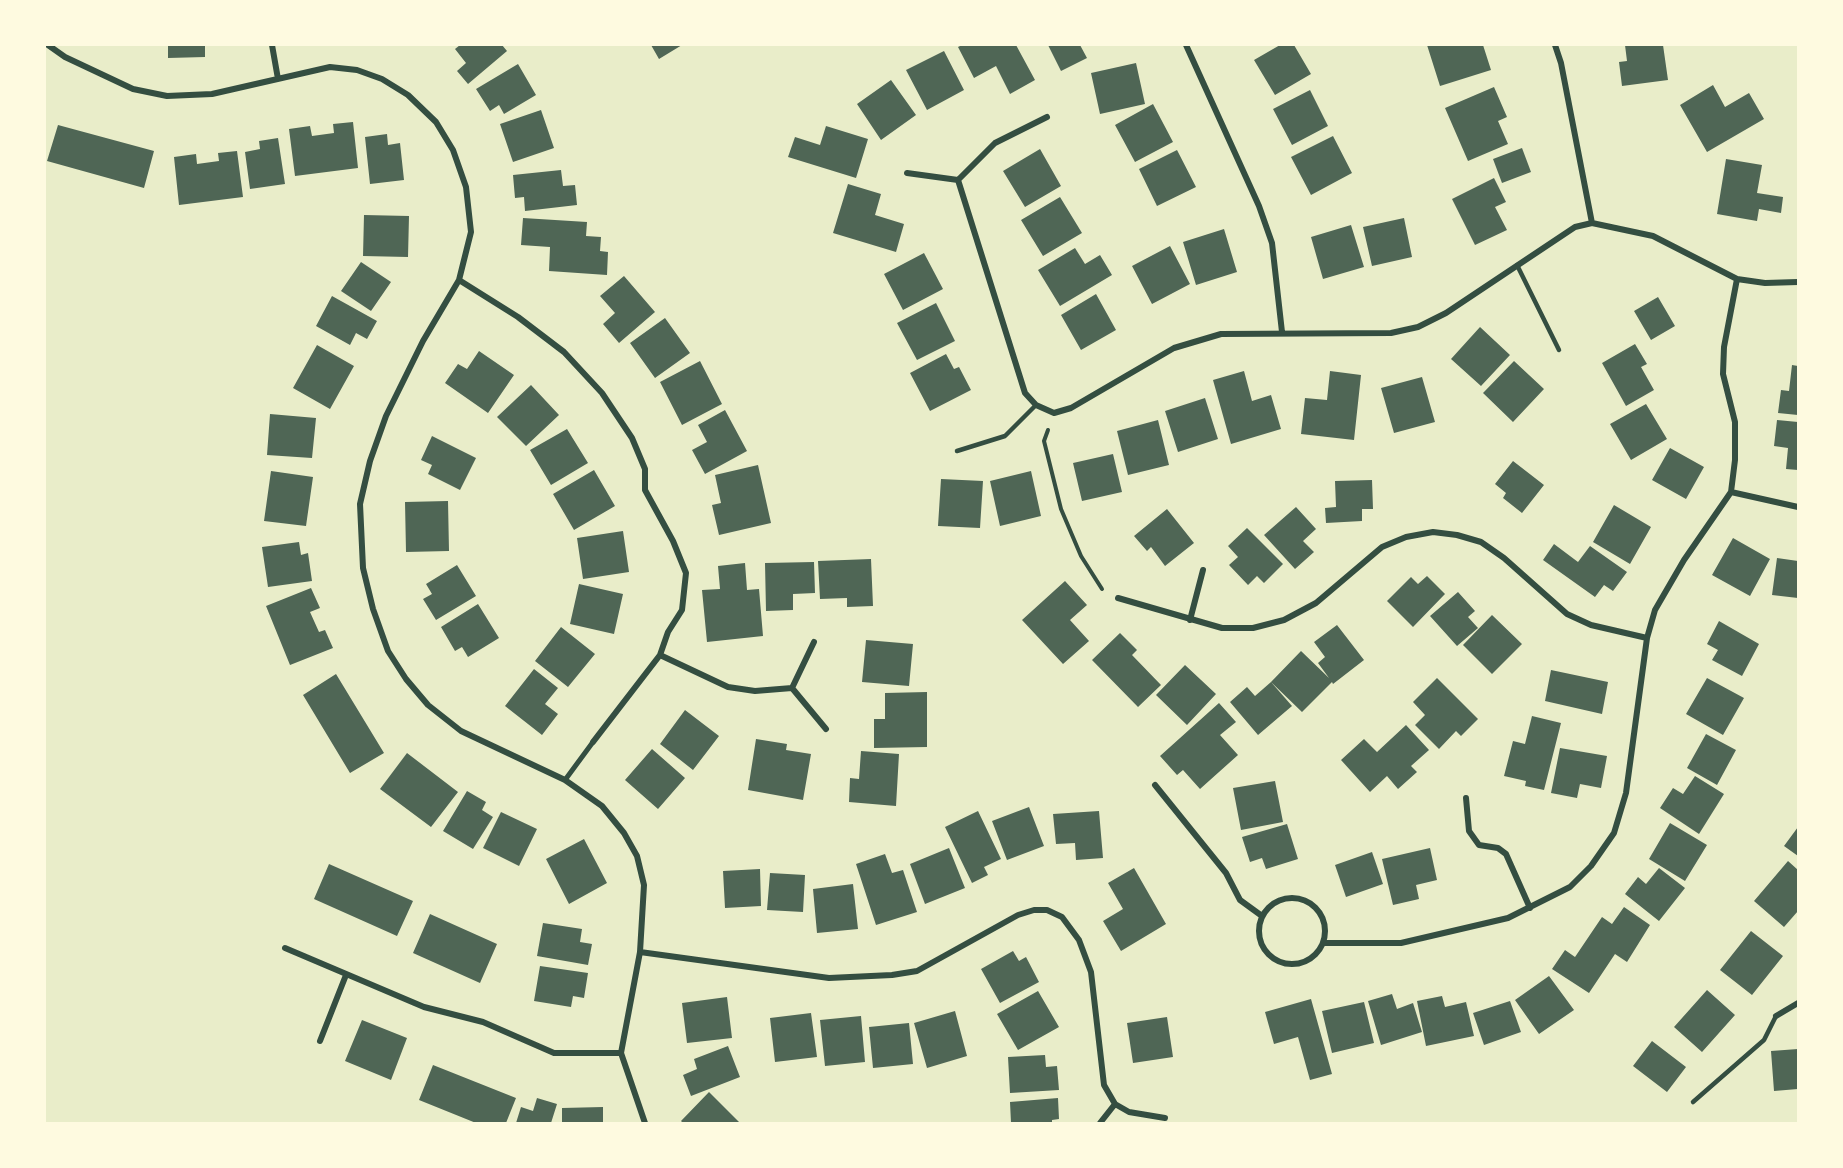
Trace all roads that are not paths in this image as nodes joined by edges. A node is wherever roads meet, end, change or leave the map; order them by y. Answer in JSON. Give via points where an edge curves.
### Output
{"nodes":[{"id":1,"x":48,"y":45,"type":"edge"},
{"id":2,"x":272,"y":45,"type":"edge"},
{"id":3,"x":1186,"y":45,"type":"edge"},
{"id":4,"x":1555,"y":45,"type":"edge"},
{"id":5,"x":278,"y":79,"type":"junction"},
{"id":6,"x":1047,"y":117,"type":"dead end"},
{"id":7,"x":907,"y":173,"type":"dead end"},
{"id":8,"x":958,"y":180,"type":"junction"},
{"id":9,"x":1592,"y":223,"type":"junction"},
{"id":10,"x":1517,"y":265,"type":"junction"},
{"id":11,"x":1737,"y":279,"type":"junction"},
{"id":12,"x":459,"y":280,"type":"junction"},
{"id":13,"x":1798,"y":282,"type":"edge"},
{"id":14,"x":1282,"y":332,"type":"junction"},
{"id":15,"x":1559,"y":350,"type":"dead end"},
{"id":16,"x":1036,"y":405,"type":"junction"},
{"id":17,"x":957,"y":451,"type":"dead end"},
{"id":18,"x":1731,"y":492,"type":"junction"},
{"id":19,"x":1798,"y":507,"type":"edge"},
{"id":20,"x":1203,"y":570,"type":"dead end"},
{"id":21,"x":1118,"y":598,"type":"road end"},
{"id":22,"x":1190,"y":620,"type":"junction"},
{"id":23,"x":1647,"y":638,"type":"junction"},
{"id":24,"x":814,"y":642,"type":"dead end"},
{"id":25,"x":660,"y":655,"type":"junction"},
{"id":26,"x":792,"y":688,"type":"junction"},
{"id":27,"x":826,"y":729,"type":"dead end"},
{"id":28,"x":593,"y":742,"type":"joint"},
{"id":29,"x":565,"y":780,"type":"junction"},
{"id":30,"x":1155,"y":785,"type":"dead end"},
{"id":31,"x":1466,"y":798,"type":"dead end"},
{"id":32,"x":1530,"y":908,"type":"junction"},
{"id":33,"x":1262,"y":916,"type":"junction"},
{"id":34,"x":1324,"y":943,"type":"junction"},
{"id":35,"x":285,"y":948,"type":"dead end"},
{"id":36,"x":640,"y":952,"type":"junction"},
{"id":37,"x":346,"y":975,"type":"junction"},
{"id":38,"x":1798,"y":1003,"type":"edge"},
{"id":39,"x":1776,"y":1016,"type":"joint"},
{"id":40,"x":320,"y":1041,"type":"dead end"},
{"id":41,"x":621,"y":1053,"type":"junction"},
{"id":42,"x":1693,"y":1102,"type":"dead end"},
{"id":43,"x":1114,"y":1104,"type":"junction"},
{"id":44,"x":1166,"y":1118,"type":"dead end"},
{"id":45,"x":645,"y":1123,"type":"edge"},
{"id":46,"x":1100,"y":1123,"type":"edge"}],
"edges":[{"from":1,"to":5,"type":"street","via":[[133,89],[167,96],[212,94]]},
{"from":2,"to":5,"type":"street"},
{"from":3,"to":14,"type":"street","via":[[1272,243]]},
{"from":4,"to":9,"type":"street"},
{"from":5,"to":12,"type":"street","via":[[330,67],[357,70],[382,79],[408,96],[436,122],[453,150],[465,187],[471,232]]},
{"from":6,"to":8,"type":"street","via":[[994,143]]},
{"from":7,"to":8,"type":"street"},
{"from":8,"to":16,"type":"street","via":[[1025,393]]},
{"from":9,"to":10,"type":"street","via":[[1575,227]]},
{"from":9,"to":11,"type":"street","via":[[1653,236]]},
{"from":10,"to":14,"type":"street","via":[[1418,327],[1391,333]]},
{"from":10,"to":15,"type":"lane"},
{"from":11,"to":13,"type":"street"},
{"from":11,"to":18,"type":"street","via":[[1723,374],[1735,422]]},
{"from":12,"to":25,"type":"street","via":[[564,352],[602,393],[632,438],[645,469],[645,490],[686,573],[681,610]]},
{"from":12,"to":29,"type":"street","via":[[418,350],[386,416],[370,461],[360,504],[363,568],[388,651],[428,705],[461,731]]},
{"from":14,"to":16,"type":"street","via":[[1221,334],[1196,340],[1174,348],[1071,408],[1054,413]]},
{"from":16,"to":17,"type":"lane","via":[[1005,436]]},
{"from":18,"to":19,"type":"street"},
{"from":18,"to":23,"type":"street","via":[[1655,610]]},
{"from":20,"to":22,"type":"street"},
{"from":21,"to":22,"type":"street"},
{"from":22,"to":23,"type":"street","via":[[1222,628],[1252,628],[1284,620],[1317,603],[1382,547],[1433,532],[1481,542],[1567,614],[1591,625]]},
{"from":23,"to":32,"type":"street","via":[[1626,793],[1614,833],[1591,866],[1570,887]]},
{"from":24,"to":26,"type":"street"},
{"from":25,"to":26,"type":"street","via":[[728,687],[755,691]]},
{"from":25,"to":28,"type":"street"},
{"from":26,"to":27,"type":"street"},
{"from":28,"to":29,"type":"street"},
{"from":29,"to":36,"type":"street","via":[[603,806],[637,856],[644,885]]},
{"from":30,"to":33,"type":"street","via":[[1226,873],[1240,900]]},
{"from":31,"to":32,"type":"street","via":[[1469,831],[1479,845],[1498,848],[1506,854]]},
{"from":32,"to":34,"type":"street","via":[[1508,918],[1401,943]]},
{"from":33,"to":34,"type":"street","via":[[1273,903],[1290,898],[1306,900],[1319,911],[1325,926]]},
{"from":33,"to":34,"type":"street","via":[[1259,933],[1265,950],[1278,962],[1296,964],[1313,957]]},
{"from":35,"to":37,"type":"street"},
{"from":36,"to":41,"type":"street"},
{"from":36,"to":43,"type":"street","via":[[829,978],[892,975],[917,971],[1018,915],[1047,910],[1062,917],[1079,940],[1091,972],[1104,1084]]},
{"from":37,"to":40,"type":"street"},
{"from":37,"to":41,"type":"street","via":[[424,1007],[483,1022],[554,1053]]},
{"from":38,"to":39,"type":"street"},
{"from":39,"to":42,"type":"lane","via":[[1764,1040]]},
{"from":41,"to":45,"type":"street"},
{"from":43,"to":44,"type":"street","via":[[1130,1112]]},
{"from":43,"to":46,"type":"street"}]}
